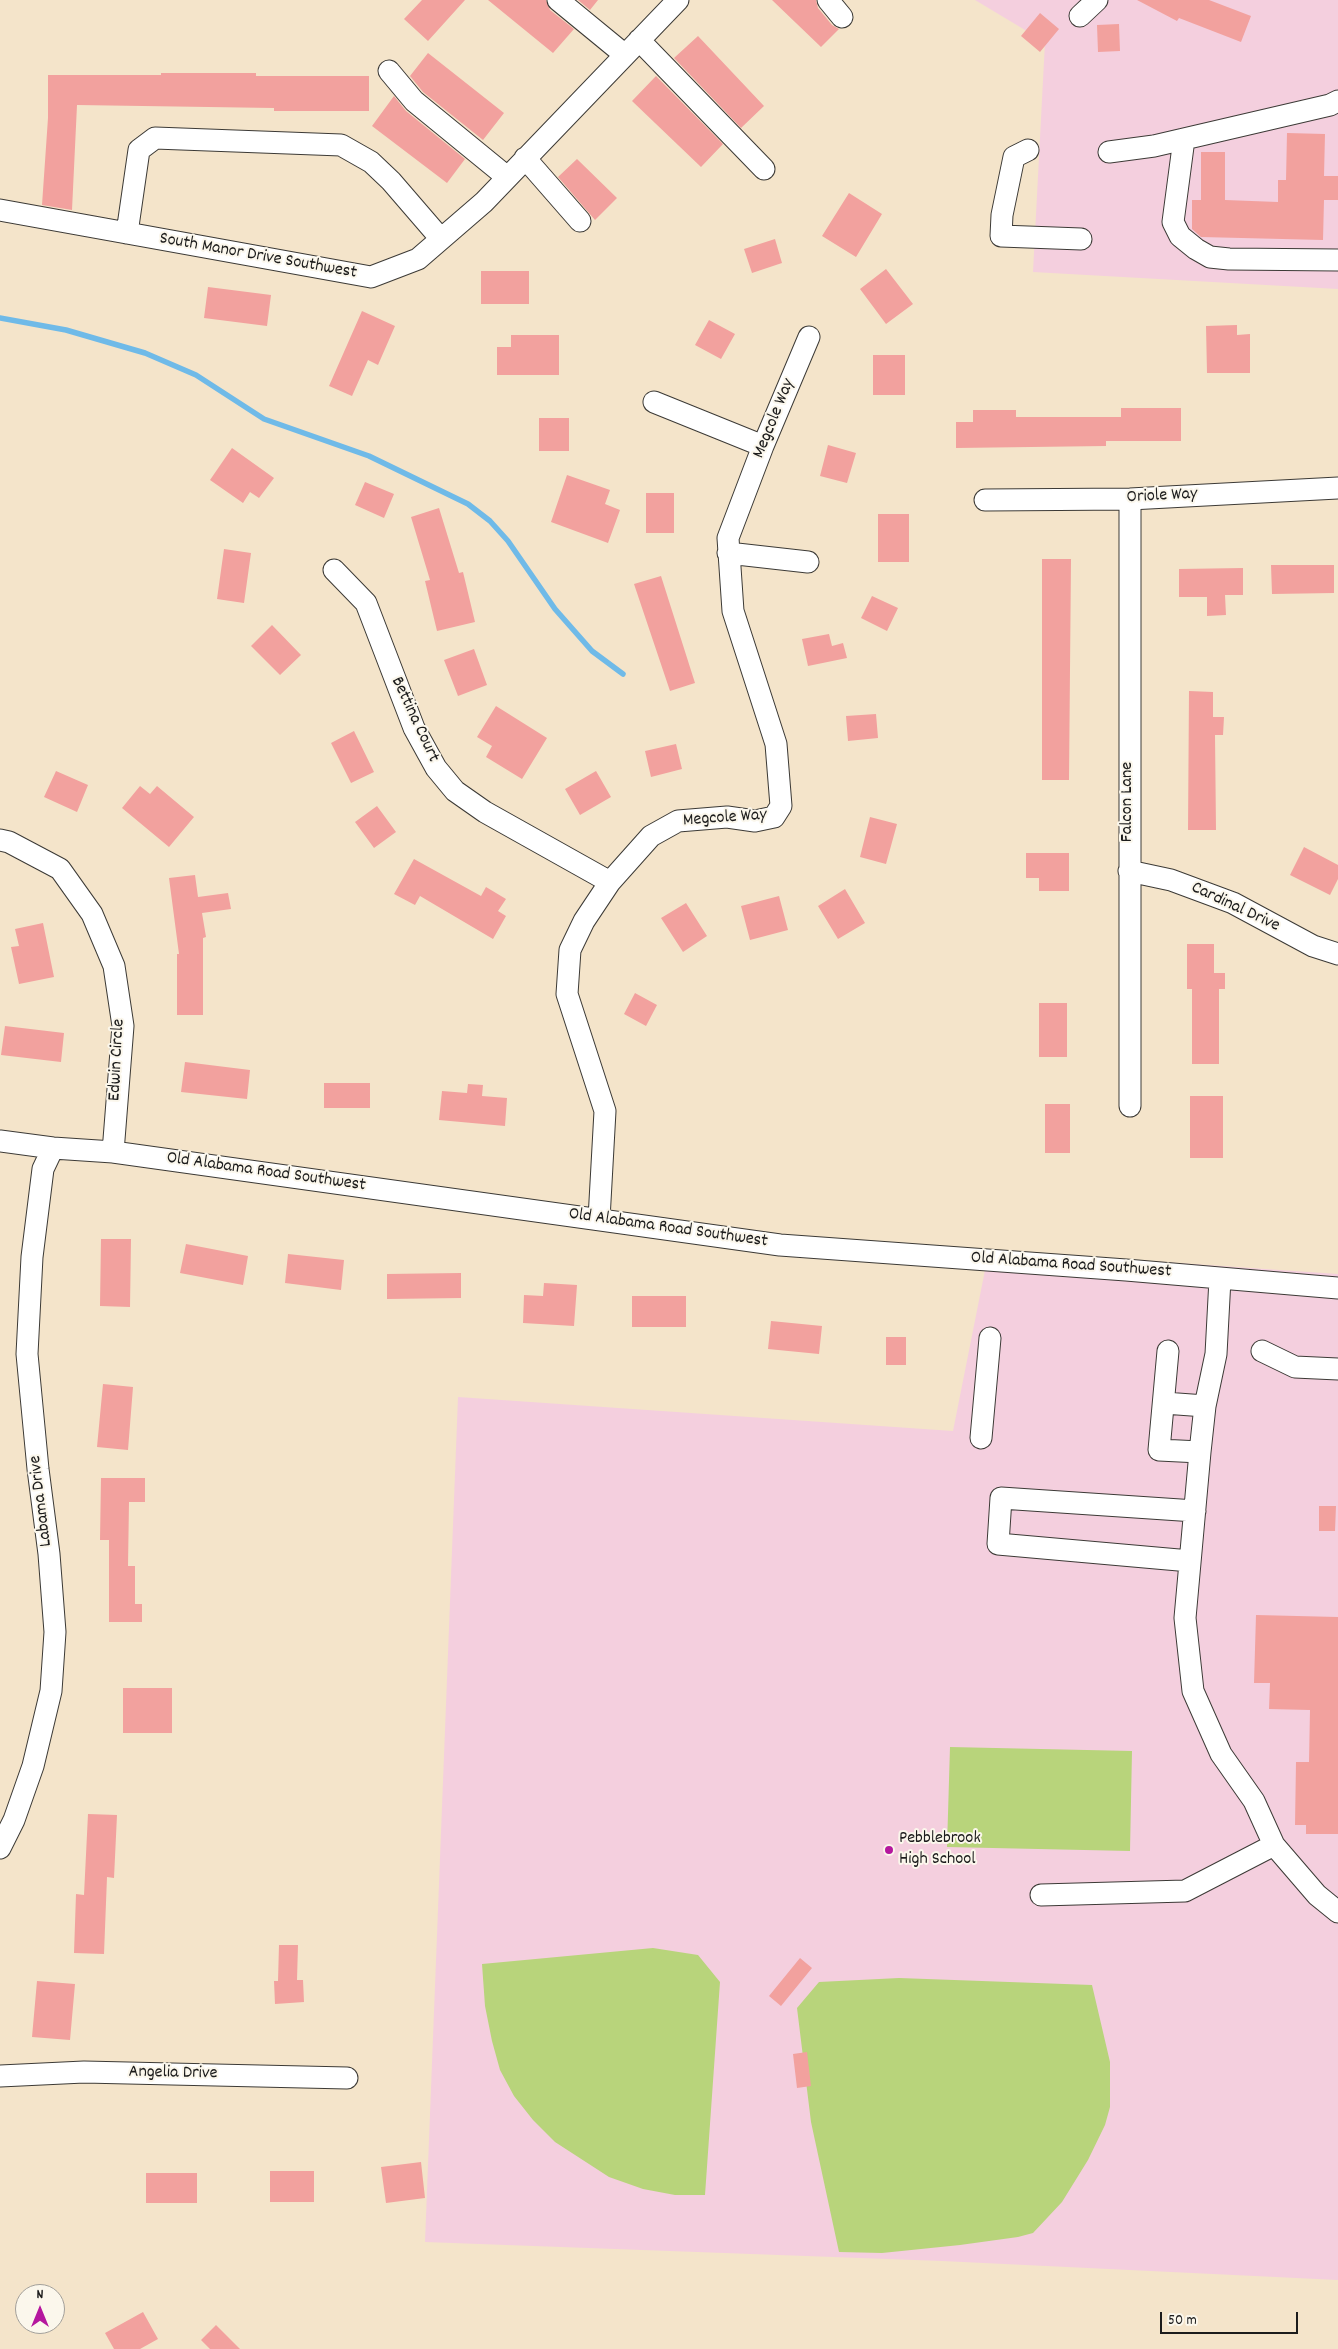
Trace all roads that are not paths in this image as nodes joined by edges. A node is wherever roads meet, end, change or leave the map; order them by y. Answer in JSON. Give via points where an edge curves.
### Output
{"nodes":[{"id":1,"x":558,"y":0,"type":"edge"},
{"id":2,"x":678,"y":0,"type":"edge"},
{"id":3,"x":828,"y":0,"type":"edge"},
{"id":4,"x":1098,"y":0,"type":"edge"},
{"id":5,"x":1080,"y":16,"type":"dead end"},
{"id":6,"x":842,"y":17,"type":"dead end"},
{"id":7,"x":632,"y":48,"type":"junction"},
{"id":8,"x":389,"y":72,"type":"dead end"},
{"id":9,"x":1338,"y":101,"type":"edge"},
{"id":10,"x":1184,"y":139,"type":"junction"},
{"id":11,"x":1028,"y":150,"type":"dead end"},
{"id":12,"x":1109,"y":152,"type":"dead end"},
{"id":13,"x":525,"y":158,"type":"junction"},
{"id":14,"x":764,"y":169,"type":"dead end"},
{"id":15,"x":507,"y":177,"type":"junction"},
{"id":16,"x":0,"y":210,"type":"edge"},
{"id":17,"x":580,"y":221,"type":"dead end"},
{"id":18,"x":127,"y":233,"type":"junction"},
{"id":19,"x":441,"y":239,"type":"junction"},
{"id":20,"x":1080,"y":240,"type":"dead end"},
{"id":21,"x":1338,"y":260,"type":"edge"},
{"id":22,"x":809,"y":337,"type":"dead end"},
{"id":23,"x":654,"y":402,"type":"dead end"},
{"id":24,"x":763,"y":446,"type":"junction"},
{"id":25,"x":1338,"y":488,"type":"edge"},
{"id":26,"x":1130,"y":499,"type":"junction"},
{"id":27,"x":985,"y":500,"type":"dead end"},
{"id":28,"x":728,"y":553,"type":"junction"},
{"id":29,"x":808,"y":562,"type":"dead end"},
{"id":30,"x":334,"y":570,"type":"dead end"},
{"id":31,"x":0,"y":840,"type":"edge"},
{"id":32,"x":1128,"y":871,"type":"junction"},
{"id":33,"x":610,"y":882,"type":"junction"},
{"id":34,"x":1338,"y":954,"type":"edge"},
{"id":35,"x":1130,"y":1106,"type":"dead end"},
{"id":36,"x":0,"y":1141,"type":"edge"},
{"id":37,"x":53,"y":1148,"type":"junction"},
{"id":38,"x":112,"y":1152,"type":"junction"},
{"id":39,"x":599,"y":1219,"type":"junction"},
{"id":40,"x":1220,"y":1278,"type":"junction"},
{"id":41,"x":1338,"y":1288,"type":"edge"},
{"id":42,"x":990,"y":1338,"type":"dead end"},
{"id":43,"x":1168,"y":1351,"type":"dead end"},
{"id":44,"x":1262,"y":1351,"type":"dead end"},
{"id":45,"x":1338,"y":1369,"type":"edge"},
{"id":46,"x":1164,"y":1403,"type":"junction"},
{"id":47,"x":1205,"y":1406,"type":"junction"},
{"id":48,"x":981,"y":1438,"type":"dead end"},
{"id":49,"x":1200,"y":1452,"type":"junction"},
{"id":50,"x":1195,"y":1511,"type":"junction"},
{"id":51,"x":1190,"y":1561,"type":"junction"},
{"id":52,"x":1274,"y":1845,"type":"junction"},
{"id":53,"x":0,"y":1848,"type":"edge"},
{"id":54,"x":1042,"y":1895,"type":"dead end"},
{"id":55,"x":1338,"y":1912,"type":"edge"},
{"id":56,"x":0,"y":2076,"type":"edge"},
{"id":57,"x":347,"y":2078,"type":"dead end"}],
"edges":[{"from":1,"to":7,"type":"street"},
{"from":2,"to":7,"type":"street","name":"South Manor Drive Southwest"},
{"from":3,"to":6,"type":"street"},
{"from":4,"to":5,"type":"street"},
{"from":7,"to":13,"type":"street","name":"South Manor Drive Southwest"},
{"from":7,"to":14,"type":"street"},
{"from":8,"to":15,"type":"street","via":[[414,101]]},
{"from":9,"to":10,"type":"street"},
{"from":10,"to":12,"type":"street"},
{"from":10,"to":21,"type":"street","via":[[1173,222],[1180,236],[1196,249],[1210,257],[1229,259]]},
{"from":11,"to":20,"type":"street","via":[[1014,156],[1001,236]]},
{"from":13,"to":15,"type":"street","name":"South Manor Drive Southwest"},
{"from":13,"to":17,"type":"street"},
{"from":15,"to":19,"type":"street","name":"South Manor Drive Southwest"},
{"from":16,"to":18,"type":"street","name":"South Manor Drive Southwest"},
{"from":18,"to":19,"type":"street","name":"South Manor Drive Southwest","via":[[371,277],[418,259]]},
{"from":18,"to":19,"type":"street","via":[[139,150],[155,138],[341,145],[372,162]]},
{"from":22,"to":24,"type":"street","name":"Megcole Way"},
{"from":23,"to":24,"type":"street"},
{"from":24,"to":28,"type":"street","name":"Megcole Way","via":[[728,538]]},
{"from":25,"to":26,"type":"street","name":"Oriole Way"},
{"from":26,"to":27,"type":"street","name":"Oriole Way"},
{"from":26,"to":32,"type":"street","name":"Falcon Lane"},
{"from":28,"to":29,"type":"street"},
{"from":28,"to":33,"type":"street","name":"Megcole Way","via":[[733,611],[776,744],[781,806],[774,817],[755,820],[678,821],[651,836]]},
{"from":30,"to":33,"type":"street","name":"Bettina Court","via":[[366,603],[414,728],[436,768],[455,790],[485,812]]},
{"from":31,"to":38,"type":"street","name":"Edwin Circle","via":[[60,869],[92,914],[114,966],[123,1026]]},
{"from":32,"to":34,"type":"street","name":"Cardinal Drive","via":[[1171,880],[1232,902],[1313,946]]},
{"from":32,"to":35,"type":"street","name":"Falcon Lane"},
{"from":33,"to":39,"type":"street","name":"Megcole Way","via":[[584,921],[570,950],[567,973],[567,994],[606,1111]]},
{"from":36,"to":37,"type":"street","name":"Old Alabama Road Southwest"},
{"from":37,"to":38,"type":"street","name":"Old Alabama Road Southwest"},
{"from":37,"to":53,"type":"street","name":"Labama Drive","via":[[43,1169],[32,1256],[28,1354],[49,1554],[54,1632],[51,1691],[33,1766],[14,1820]]},
{"from":38,"to":39,"type":"street","name":"Old Alabama Road Southwest"},
{"from":39,"to":40,"type":"street","name":"Old Alabama Road Southwest","via":[[780,1245]]},
{"from":40,"to":41,"type":"street","name":"Old Alabama Road Southwest"},
{"from":40,"to":47,"type":"street","via":[[1216,1354]]},
{"from":42,"to":48,"type":"street"},
{"from":43,"to":46,"type":"street"},
{"from":44,"to":45,"type":"street","via":[[1295,1367]]},
{"from":46,"to":47,"type":"street"},
{"from":46,"to":49,"type":"street","via":[[1159,1450]]},
{"from":47,"to":49,"type":"street"},
{"from":49,"to":50,"type":"street"},
{"from":50,"to":51,"type":"street"},
{"from":50,"to":51,"type":"street","via":[[1001,1498],[998,1544]]},
{"from":51,"to":52,"type":"street","via":[[1185,1618],[1193,1691],[1221,1754],[1254,1801]]},
{"from":52,"to":54,"type":"street","via":[[1185,1891]]},
{"from":52,"to":55,"type":"street","via":[[1317,1895]]},
{"from":56,"to":57,"type":"street","name":"Angelia Drive","via":[[84,2072]]}]}
